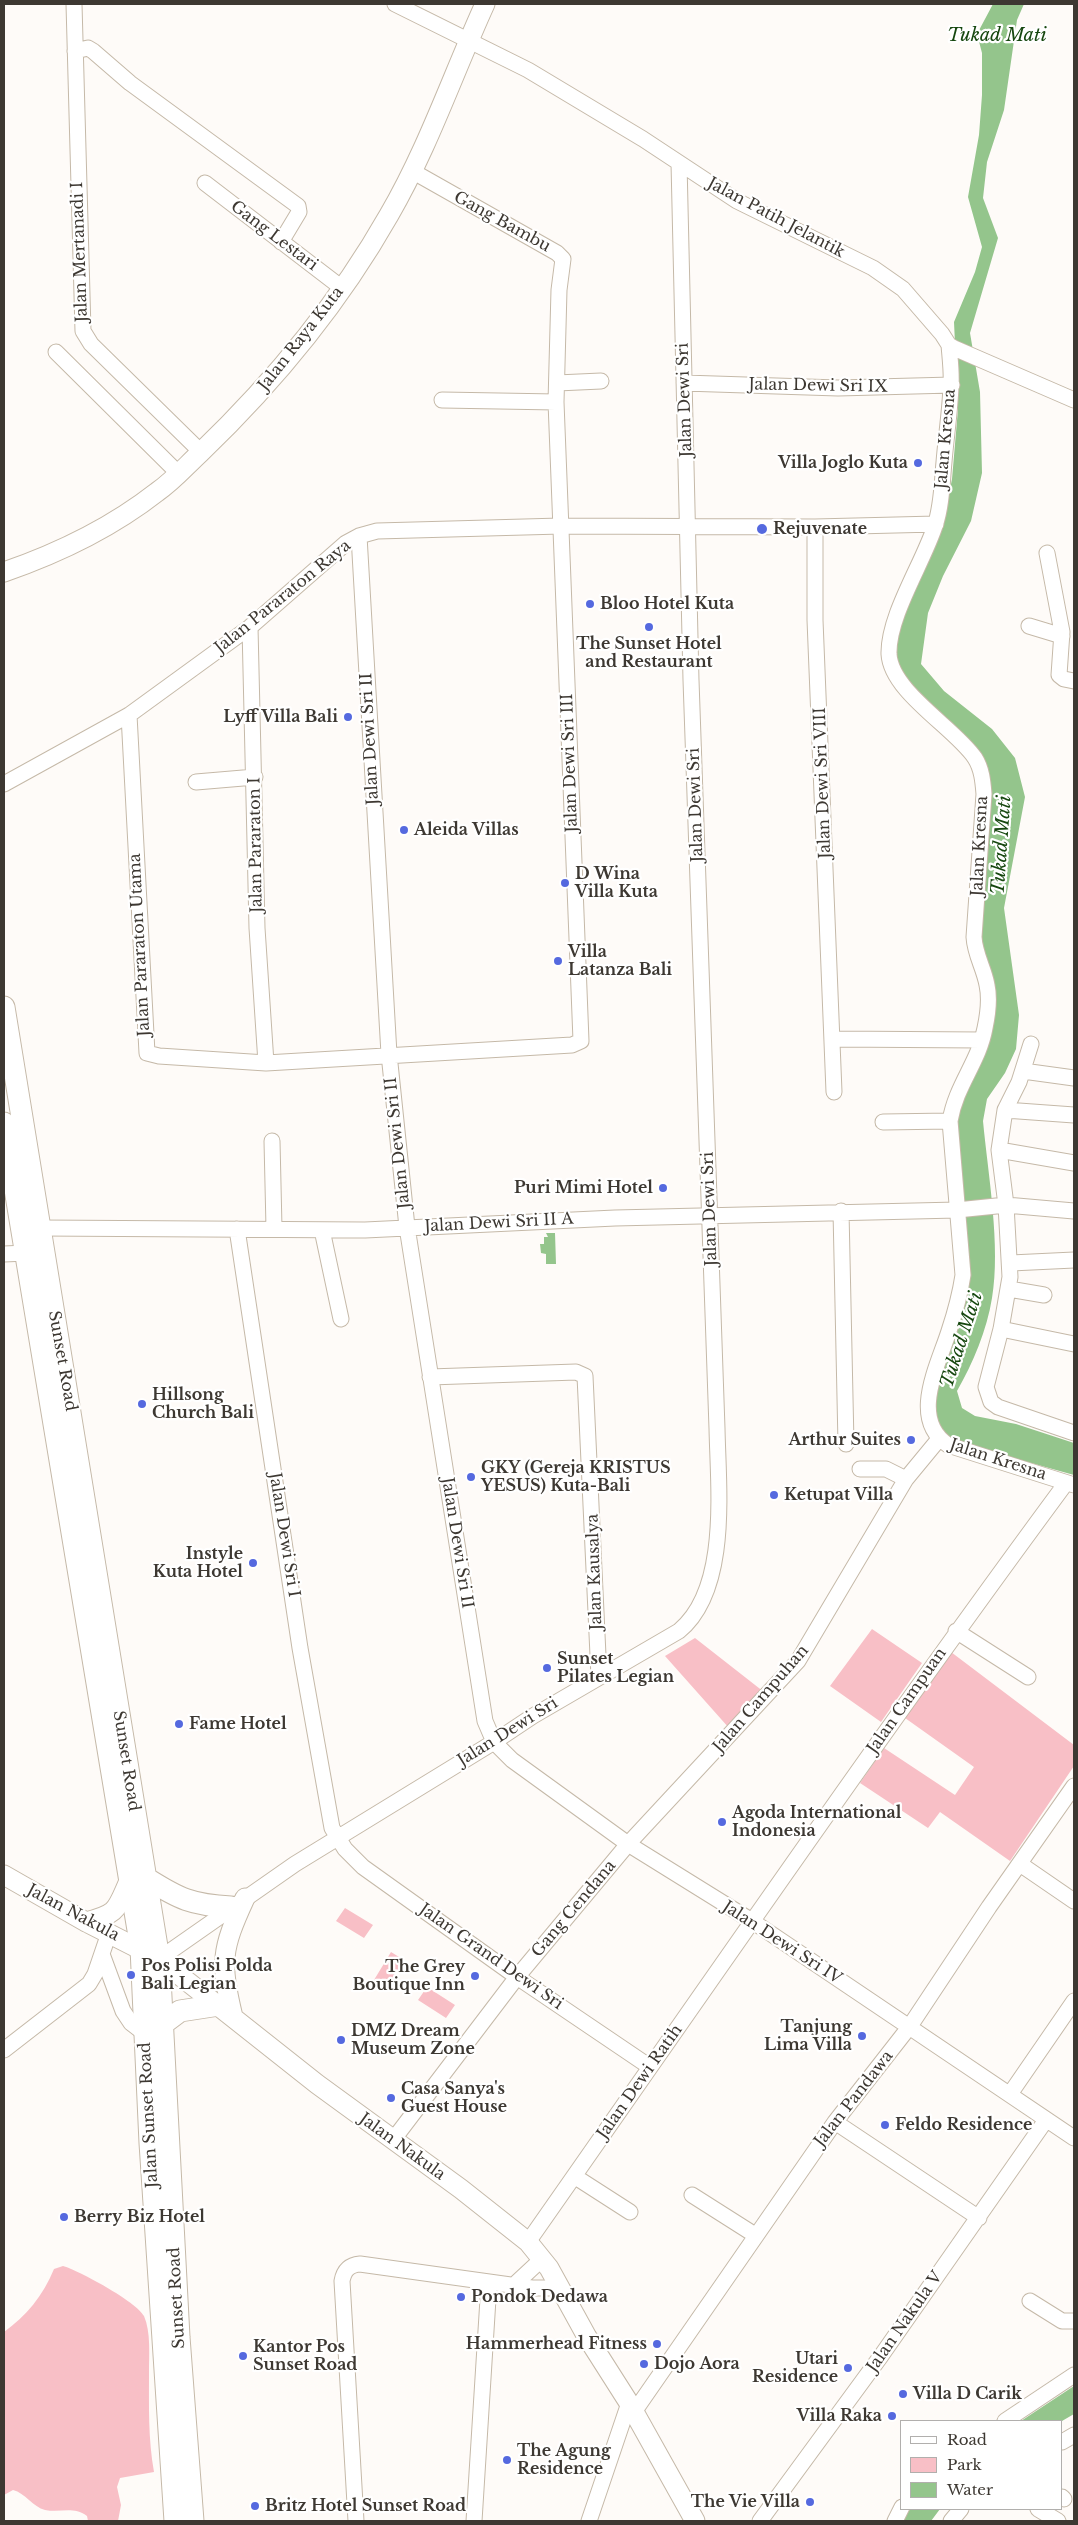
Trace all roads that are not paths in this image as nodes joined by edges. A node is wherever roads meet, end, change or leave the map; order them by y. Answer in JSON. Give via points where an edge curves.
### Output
{"nodes":[{"id":1,"x":74,"y":4,"type":"edge"},
{"id":2,"x":395,"y":4,"type":"edge"},
{"id":3,"x":485,"y":4,"type":"edge"},
{"id":4,"x":468,"y":40,"type":"junction"},
{"id":5,"x":75,"y":51,"type":"junction"},
{"id":6,"x":679,"y":163,"type":"junction"},
{"id":7,"x":412,"y":171,"type":"junction"},
{"id":8,"x":694,"y":174,"type":"junction"},
{"id":9,"x":679,"y":180,"type":"junction"},
{"id":10,"x":205,"y":183,"type":"dead end"},
{"id":11,"x":281,"y":242,"type":"junction"},
{"id":12,"x":342,"y":288,"type":"junction"},
{"id":13,"x":559,"y":290,"type":"joint"},
{"id":14,"x":952,"y":346,"type":"junction"},
{"id":15,"x":56,"y":352,"type":"dead end"},
{"id":16,"x":602,"y":381,"type":"dead end"},
{"id":17,"x":557,"y":383,"type":"junction"},
{"id":18,"x":684,"y":383,"type":"junction"},
{"id":19,"x":952,"y":385,"type":"junction"},
{"id":20,"x":442,"y":400,"type":"dead end"},
{"id":21,"x":1074,"y":400,"type":"edge"},
{"id":22,"x":556,"y":402,"type":"junction"},
{"id":23,"x":201,"y":452,"type":"junction"},
{"id":24,"x":178,"y":474,"type":"junction"},
{"id":25,"x":936,"y":524,"type":"junction"},
{"id":26,"x":562,"y":526,"type":"junction"},
{"id":27,"x":688,"y":526,"type":"junction"},
{"id":28,"x":815,"y":527,"type":"junction"},
{"id":29,"x":360,"y":536,"type":"junction"},
{"id":30,"x":1047,"y":553,"type":"dead end"},
{"id":31,"x":4,"y":572,"type":"edge"},
{"id":32,"x":1029,"y":626,"type":"dead end"},
{"id":33,"x":250,"y":627,"type":"junction"},
{"id":34,"x":1062,"y":636,"type":"junction"},
{"id":35,"x":1074,"y":681,"type":"edge"},
{"id":36,"x":128,"y":715,"type":"junction"},
{"id":37,"x":254,"y":777,"type":"junction"},
{"id":38,"x":196,"y":782,"type":"dead end"},
{"id":39,"x":4,"y":784,"type":"edge"},
{"id":40,"x":4,"y":1006,"type":"edge"},
{"id":41,"x":832,"y":1039,"type":"junction"},
{"id":42,"x":982,"y":1040,"type":"junction"},
{"id":43,"x":1031,"y":1044,"type":"dead end"},
{"id":44,"x":389,"y":1054,"type":"junction"},
{"id":45,"x":266,"y":1063,"type":"junction"},
{"id":46,"x":1023,"y":1071,"type":"junction"},
{"id":47,"x":1074,"y":1078,"type":"edge"},
{"id":48,"x":834,"y":1092,"type":"dead end"},
{"id":49,"x":1005,"y":1110,"type":"junction"},
{"id":50,"x":1074,"y":1115,"type":"edge"},
{"id":51,"x":950,"y":1121,"type":"junction"},
{"id":52,"x":4,"y":1122,"type":"edge"},
{"id":53,"x":883,"y":1122,"type":"dead end"},
{"id":54,"x":272,"y":1141,"type":"dead end"},
{"id":55,"x":999,"y":1150,"type":"junction"},
{"id":56,"x":1074,"y":1163,"type":"edge"},
{"id":57,"x":1004,"y":1205,"type":"junction"},
{"id":58,"x":959,"y":1210,"type":"junction"},
{"id":59,"x":841,"y":1211,"type":"junction"},
{"id":60,"x":1074,"y":1212,"type":"edge"},
{"id":61,"x":710,"y":1215,"type":"junction"},
{"id":62,"x":406,"y":1227,"type":"junction"},
{"id":63,"x":40,"y":1228,"type":"junction"},
{"id":64,"x":274,"y":1228,"type":"junction"},
{"id":65,"x":237,"y":1229,"type":"junction"},
{"id":66,"x":322,"y":1230,"type":"junction"},
{"id":67,"x":26,"y":1253,"type":"junction"},
{"id":68,"x":4,"y":1254,"type":"edge"},
{"id":69,"x":1074,"y":1260,"type":"edge"},
{"id":70,"x":1011,"y":1264,"type":"junction"},
{"id":71,"x":1009,"y":1289,"type":"junction"},
{"id":72,"x":1044,"y":1295,"type":"dead end"},
{"id":73,"x":341,"y":1320,"type":"dead end"},
{"id":74,"x":1001,"y":1329,"type":"junction"},
{"id":75,"x":1074,"y":1344,"type":"edge"},
{"id":76,"x":430,"y":1377,"type":"junction"},
{"id":77,"x":1074,"y":1433,"type":"edge"},
{"id":78,"x":939,"y":1439,"type":"junction"},
{"id":79,"x":846,"y":1444,"type":"dead end"},
{"id":80,"x":860,"y":1469,"type":"dead end"},
{"id":81,"x":906,"y":1480,"type":"junction"},
{"id":82,"x":1070,"y":1484,"type":"edge"},
{"id":83,"x":956,"y":1632,"type":"junction"},
{"id":84,"x":599,"y":1677,"type":"junction"},
{"id":85,"x":1028,"y":1677,"type":"dead end"},
{"id":86,"x":494,"y":1742,"type":"junction"},
{"id":87,"x":1074,"y":1786,"type":"edge"},
{"id":88,"x":339,"y":1838,"type":"junction"},
{"id":89,"x":628,"y":1844,"type":"junction"},
{"id":90,"x":1020,"y":1864,"type":"junction"},
{"id":91,"x":4,"y":1875,"type":"edge"},
{"id":92,"x":138,"y":1879,"type":"junction"},
{"id":93,"x":1074,"y":1901,"type":"edge"},
{"id":94,"x":238,"y":1903,"type":"junction"},
{"id":95,"x":752,"y":1921,"type":"junction"},
{"id":96,"x":86,"y":1922,"type":"junction"},
{"id":97,"x":109,"y":1933,"type":"junction"},
{"id":98,"x":102,"y":1954,"type":"junction"},
{"id":99,"x":150,"y":1954,"type":"junction"},
{"id":100,"x":517,"y":1977,"type":"junction"},
{"id":101,"x":1074,"y":2001,"type":"edge"},
{"id":102,"x":226,"y":2011,"type":"junction"},
{"id":103,"x":164,"y":2023,"type":"junction"},
{"id":104,"x":910,"y":2026,"type":"junction"},
{"id":105,"x":144,"y":2033,"type":"junction"},
{"id":106,"x":4,"y":2050,"type":"edge"},
{"id":107,"x":650,"y":2067,"type":"junction"},
{"id":108,"x":1010,"y":2094,"type":"junction"},
{"id":109,"x":1046,"y":2120,"type":"junction"},
{"id":110,"x":835,"y":2122,"type":"junction"},
{"id":111,"x":1074,"y":2138,"type":"edge"},
{"id":112,"x":392,"y":2140,"type":"junction"},
{"id":113,"x":574,"y":2176,"type":"junction"},
{"id":114,"x":692,"y":2195,"type":"dead end"},
{"id":115,"x":630,"y":2212,"type":"dead end"},
{"id":116,"x":979,"y":2218,"type":"junction"},
{"id":117,"x":755,"y":2235,"type":"junction"},
{"id":118,"x":528,"y":2242,"type":"junction"},
{"id":119,"x":542,"y":2259,"type":"junction"},
{"id":120,"x":489,"y":2283,"type":"junction"},
{"id":121,"x":513,"y":2286,"type":"junction"},
{"id":122,"x":560,"y":2288,"type":"junction"},
{"id":123,"x":1030,"y":2301,"type":"dead end"},
{"id":124,"x":1074,"y":2321,"type":"edge"},
{"id":125,"x":1074,"y":2375,"type":"edge"},
{"id":126,"x":632,"y":2408,"type":"junction"},
{"id":127,"x":1006,"y":2420,"type":"edge"},
{"id":128,"x":1074,"y":2435,"type":"edge"},
{"id":129,"x":1063,"y":2441,"type":"edge"},
{"id":130,"x":960,"y":2510,"type":"edge"},
{"id":131,"x":1040,"y":2510,"type":"edge"},
{"id":132,"x":189,"y":2521,"type":"edge"},
{"id":133,"x":356,"y":2521,"type":"edge"},
{"id":134,"x":474,"y":2521,"type":"edge"},
{"id":135,"x":590,"y":2521,"type":"edge"},
{"id":136,"x":695,"y":2521,"type":"edge"},
{"id":137,"x":760,"y":2521,"type":"edge"},
{"id":138,"x":951,"y":2521,"type":"edge"},
{"id":139,"x":1058,"y":2521,"type":"edge"}],
"edges":[{"from":1,"to":5,"type":"street","name":"Jalan Mertanadi I"},
{"from":2,"to":4,"type":"street","name":"Jalan Patih Jelantik"},
{"from":3,"to":4,"type":"main road","name":"Jalan Raya Kuta"},
{"from":4,"to":6,"type":"street","name":"Jalan Patih Jelantik","via":[[528,70]]},
{"from":4,"to":7,"type":"main road","name":"Jalan Raya Kuta"},
{"from":5,"to":11,"type":"street","via":[[93,50],[130,84],[298,206],[299,212]]},
{"from":5,"to":23,"type":"street","name":"Jalan Mertanadi I","via":[[83,331],[91,344]]},
{"from":6,"to":8,"type":"street","name":"Jalan Patih Jelantik"},
{"from":6,"to":9,"type":"street","name":"Jalan Dewi Sri"},
{"from":7,"to":12,"type":"main road","name":"Jalan Raya Kuta","via":[[390,215]]},
{"from":7,"to":13,"type":"street","name":"Gang Bambu","via":[[557,253],[563,259]]},
{"from":8,"to":9,"type":"street","via":[[683,174]]},
{"from":8,"to":14,"type":"street","name":"Jalan Patih Jelantik","via":[[737,201],[874,268],[915,300]]},
{"from":9,"to":18,"type":"street","name":"Jalan Dewi Sri"},
{"from":10,"to":11,"type":"street","name":"Gang Lestari"},
{"from":11,"to":12,"type":"street","name":"Gang Lestari"},
{"from":12,"to":23,"type":"main road","name":"Jalan Raya Kuta","via":[[252,401]]},
{"from":13,"to":17,"type":"street","name":"Jalan Dewi Sri III"},
{"from":14,"to":19,"type":"street","name":"Jalan Kresna"},
{"from":14,"to":21,"type":"street","name":"Jalan Patih Jelantik"},
{"from":15,"to":24,"type":"street"},
{"from":16,"to":17,"type":"street"},
{"from":17,"to":22,"type":"street","name":"Jalan Dewi Sri III"},
{"from":18,"to":19,"type":"street","name":"Jalan Dewi Sri IX","via":[[838,388]]},
{"from":18,"to":27,"type":"street","name":"Jalan Dewi Sri"},
{"from":19,"to":25,"type":"street","name":"Jalan Kresna"},
{"from":20,"to":22,"type":"street"},
{"from":22,"to":26,"type":"street","name":"Jalan Dewi Sri III"},
{"from":23,"to":24,"type":"main road","name":"Jalan Raya Kuta"},
{"from":24,"to":31,"type":"main road","name":"Jalan Raya Kuta","via":[[141,504],[89,536]]},
{"from":25,"to":28,"type":"street","name":"Jalan Pararaton Raya"},
{"from":25,"to":42,"type":"street","name":"Jalan Kresna","via":[[897,618],[889,655],[909,691],[964,743],[976,759],[982,776],[983,821],[974,937],[988,987]]},
{"from":26,"to":27,"type":"street","name":"Jalan Pararaton Raya"},
{"from":26,"to":29,"type":"street","name":"Jalan Pararaton Raya","via":[[377,531]]},
{"from":26,"to":44,"type":"street","name":"Jalan Dewi Sri III","via":[[581,1041],[572,1045]]},
{"from":27,"to":28,"type":"street","name":"Jalan Pararaton Raya"},
{"from":27,"to":61,"type":"street","name":"Jalan Dewi Sri"},
{"from":28,"to":41,"type":"street","name":"Jalan Dewi Sri VIII","via":[[815,620]]},
{"from":29,"to":33,"type":"street","name":"Jalan Pararaton Raya","via":[[334,553]]},
{"from":29,"to":44,"type":"street","name":"Jalan Dewi Sri II"},
{"from":30,"to":34,"type":"street"},
{"from":32,"to":34,"type":"street"},
{"from":33,"to":36,"type":"street","name":"Jalan Pararaton Raya"},
{"from":33,"to":37,"type":"street","name":"Jalan Pararaton I"},
{"from":34,"to":35,"type":"street","via":[[1059,675]]},
{"from":36,"to":39,"type":"street","name":"Jalan Pararaton Raya"},
{"from":36,"to":45,"type":"street","name":"Jalan Pararaton Utama","via":[[145,1048],[153,1056]]},
{"from":37,"to":38,"type":"street"},
{"from":37,"to":45,"type":"street","name":"Jalan Pararaton I","via":[[257,928]]},
{"from":40,"to":63,"type":"highway","name":"Sunset Road"},
{"from":41,"to":42,"type":"street"},
{"from":41,"to":48,"type":"street","name":"Jalan Dewi Sri VIII"},
{"from":42,"to":51,"type":"street","name":"Jalan Kresna","via":[[953,1102]]},
{"from":43,"to":46,"type":"street"},
{"from":44,"to":45,"type":"street","name":"Jalan Pararaton Utama"},
{"from":44,"to":62,"type":"street","name":"Jalan Dewi Sri II"},
{"from":46,"to":47,"type":"street"},
{"from":46,"to":49,"type":"street"},
{"from":49,"to":50,"type":"street"},
{"from":49,"to":55,"type":"street"},
{"from":51,"to":53,"type":"street"},
{"from":51,"to":58,"type":"street","name":"Jalan Kresna"},
{"from":52,"to":67,"type":"highway","name":"Sunset Road"},
{"from":54,"to":64,"type":"street"},
{"from":55,"to":56,"type":"street"},
{"from":55,"to":57,"type":"street"},
{"from":57,"to":58,"type":"street","name":"Jalan Dewi Sri II A"},
{"from":57,"to":60,"type":"street","name":"Jalan Dewi Sri II A"},
{"from":57,"to":70,"type":"street"},
{"from":58,"to":59,"type":"street","name":"Jalan Dewi Sri II A"},
{"from":58,"to":78,"type":"street","name":"Jalan Kresna","via":[[963,1267],[960,1296],[928,1404],[931,1427]]},
{"from":59,"to":61,"type":"street","name":"Jalan Dewi Sri II A"},
{"from":59,"to":79,"type":"street"},
{"from":61,"to":62,"type":"street","name":"Jalan Dewi Sri II A"},
{"from":61,"to":84,"type":"street","name":"Jalan Dewi Sri","via":[[718,1473],[716,1540],[710,1574],[700,1604],[686,1625]]},
{"from":62,"to":66,"type":"street","name":"Jalan Dewi Sri II A"},
{"from":62,"to":76,"type":"street","name":"Jalan Dewi Sri II"},
{"from":63,"to":65,"type":"street","name":"Jalan Dewi Sri II A"},
{"from":63,"to":92,"type":"highway","name":"Sunset Road"},
{"from":64,"to":65,"type":"street","name":"Jalan Dewi Sri II A"},
{"from":64,"to":66,"type":"street","name":"Jalan Dewi Sri II A"},
{"from":65,"to":88,"type":"street","name":"Jalan Dewi Sri I","via":[[300,1648],[329,1815]]},
{"from":66,"to":73,"type":"street"},
{"from":67,"to":68,"type":"street"},
{"from":67,"to":92,"type":"highway","name":"Sunset Road"},
{"from":69,"to":70,"type":"street"},
{"from":70,"to":71,"type":"street"},
{"from":71,"to":72,"type":"street"},
{"from":71,"to":74,"type":"street"},
{"from":74,"to":75,"type":"street"},
{"from":74,"to":77,"type":"street","via":[[986,1387],[991,1402]]},
{"from":76,"to":84,"type":"street","name":"Jalan Kausalya","via":[[576,1372],[585,1376]]},
{"from":76,"to":86,"type":"street","name":"Jalan Dewi Sri II","via":[[484,1721]]},
{"from":78,"to":81,"type":"street","name":"Jalan Campuhan"},
{"from":78,"to":82,"type":"street","name":"Jalan Kresna","via":[[961,1451]]},
{"from":80,"to":81,"type":"street","via":[[886,1469]]},
{"from":81,"to":89,"type":"street","name":"Jalan Campuhan","via":[[800,1659]]},
{"from":82,"to":83,"type":"street","name":"Jalan Campuan"},
{"from":83,"to":85,"type":"street"},
{"from":83,"to":95,"type":"street","name":"Jalan Campuan"},
{"from":84,"to":86,"type":"street","name":"Jalan Dewi Sri"},
{"from":86,"to":88,"type":"street","name":"Jalan Dewi Sri"},
{"from":86,"to":89,"type":"street","name":"Jalan Dewi Sri IV","via":[[517,1764]]},
{"from":87,"to":90,"type":"street","name":"Jalan Pandawa"},
{"from":88,"to":94,"type":"street","name":"Jalan Dewi Sri"},
{"from":88,"to":100,"type":"street","name":"Jalan Grand Dewi Sri","via":[[363,1867]]},
{"from":89,"to":95,"type":"street","name":"Jalan Dewi Sri IV"},
{"from":89,"to":100,"type":"street","name":"Gang Cendana"},
{"from":90,"to":93,"type":"street"},
{"from":90,"to":104,"type":"street","name":"Jalan Pandawa"},
{"from":91,"to":96,"type":"main road","name":"Jalan Nakula"},
{"from":92,"to":94,"type":"highway","via":[[189,1902]]},
{"from":92,"to":96,"type":"main road","via":[[113,1913]]},
{"from":92,"to":99,"type":"highway","name":"Sunset Road"},
{"from":94,"to":99,"type":"street","name":"Jalan Dewi Sri"},
{"from":94,"to":102,"type":"main road","via":[[225,1951]]},
{"from":95,"to":104,"type":"street","name":"Jalan Dewi Sri IV"},
{"from":95,"to":107,"type":"street","name":"Jalan Dewi Ratih"},
{"from":96,"to":97,"type":"main road","name":"Jalan Nakula"},
{"from":97,"to":98,"type":"street"},
{"from":97,"to":99,"type":"main road","name":"Jalan Nakula"},
{"from":98,"to":105,"type":"street","via":[[122,2011]]},
{"from":98,"to":106,"type":"street","via":[[89,1984]]},
{"from":99,"to":102,"type":"main road","name":"Jalan Nakula"},
{"from":99,"to":103,"type":"highway","name":"Sunset Road"},
{"from":99,"to":105,"type":"highway","name":"Jalan Sunset Road"},
{"from":100,"to":107,"type":"street","name":"Jalan Grand Dewi Sri"},
{"from":100,"to":112,"type":"street","name":"Gang Cendana"},
{"from":101,"to":108,"type":"street"},
{"from":102,"to":103,"type":"highway","via":[[180,2011]]},
{"from":102,"to":112,"type":"main road","name":"Jalan Nakula"},
{"from":103,"to":132,"type":"highway","name":"Sunset Road"},
{"from":104,"to":108,"type":"street","name":"Jalan Dewi Sri IV"},
{"from":104,"to":110,"type":"street","name":"Jalan Pandawa"},
{"from":105,"to":132,"type":"highway","name":"Jalan Sunset Road"},
{"from":107,"to":113,"type":"street","name":"Jalan Dewi Ratih"},
{"from":108,"to":109,"type":"street","name":"Jalan Dewi Sri IV"},
{"from":109,"to":111,"type":"street","name":"Jalan Dewi Sri IV"},
{"from":109,"to":116,"type":"street","name":"Jalan Nakula V"},
{"from":110,"to":116,"type":"street"},
{"from":110,"to":117,"type":"street","name":"Jalan Pandawa"},
{"from":112,"to":118,"type":"main road","name":"Jalan Nakula"},
{"from":113,"to":115,"type":"street"},
{"from":113,"to":118,"type":"street","name":"Jalan Dewi Ratih"},
{"from":114,"to":117,"type":"street"},
{"from":116,"to":137,"type":"street","name":"Jalan Nakula V"},
{"from":117,"to":126,"type":"street","name":"Jalan Pandawa"},
{"from":118,"to":119,"type":"main road","name":"Jalan Nakula"},
{"from":119,"to":121,"type":"street"},
{"from":119,"to":122,"type":"main road","name":"Jalan Nakula"},
{"from":120,"to":121,"type":"street"},
{"from":120,"to":133,"type":"street","via":[[360,2264],[353,2265],[343,2274]]},
{"from":120,"to":134,"type":"street"},
{"from":121,"to":122,"type":"street"},
{"from":122,"to":126,"type":"main road","name":"Jalan Nakula"},
{"from":123,"to":124,"type":"street","via":[[1062,2321]]},
{"from":125,"to":127,"type":"street"},
{"from":126,"to":135,"type":"street","name":"Jalan Pandawa"},
{"from":126,"to":136,"type":"main road","name":"Jalan Nakula"},
{"from":128,"to":129,"type":"street"},
{"from":130,"to":138,"type":"street"},
{"from":131,"to":139,"type":"street"}]}
